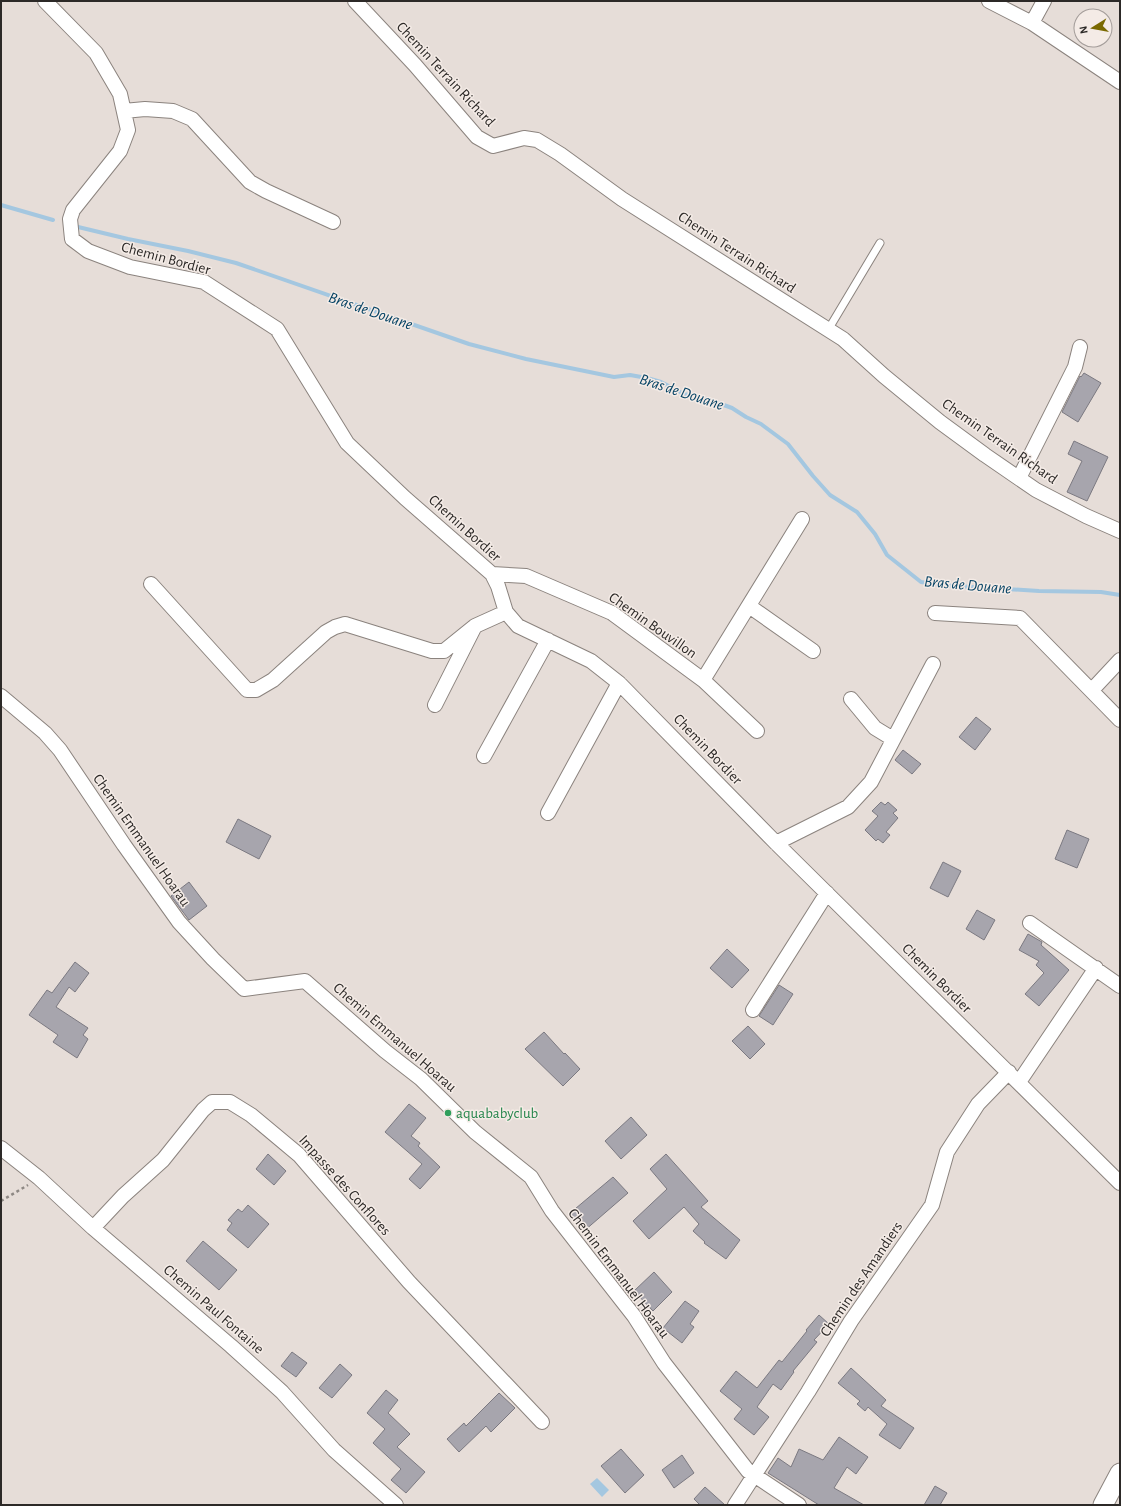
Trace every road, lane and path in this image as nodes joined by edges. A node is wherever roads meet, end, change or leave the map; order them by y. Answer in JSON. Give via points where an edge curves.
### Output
{"nodes":[{"id":1,"x":45,"y":1,"type":"edge"},
{"id":2,"x":355,"y":1,"type":"edge"},
{"id":3,"x":989,"y":1,"type":"edge"},
{"id":4,"x":1044,"y":1,"type":"edge"},
{"id":5,"x":1032,"y":23,"type":"junction"},
{"id":6,"x":1120,"y":82,"type":"edge"},
{"id":7,"x":124,"y":111,"type":"junction"},
{"id":8,"x":332,"y":222,"type":"dead end"},
{"id":9,"x":880,"y":243,"type":"dead end"},
{"id":10,"x":828,"y":330,"type":"junction"},
{"id":11,"x":1080,"y":347,"type":"dead end"},
{"id":12,"x":1019,"y":478,"type":"junction"},
{"id":13,"x":802,"y":519,"type":"dead end"},
{"id":14,"x":1120,"y":532,"type":"edge"},
{"id":15,"x":492,"y":574,"type":"junction"},
{"id":16,"x":151,"y":584,"type":"dead end"},
{"id":17,"x":749,"y":606,"type":"junction"},
{"id":18,"x":506,"y":612,"type":"junction"},
{"id":19,"x":934,"y":613,"type":"dead end"},
{"id":20,"x":475,"y":626,"type":"junction"},
{"id":21,"x":548,"y":640,"type":"junction"},
{"id":22,"x":813,"y":651,"type":"dead end"},
{"id":23,"x":1120,"y":660,"type":"edge"},
{"id":24,"x":932,"y":664,"type":"dead end"},
{"id":25,"x":703,"y":680,"type":"junction"},
{"id":26,"x":619,"y":683,"type":"junction"},
{"id":27,"x":1092,"y":690,"type":"junction"},
{"id":28,"x":1,"y":696,"type":"edge"},
{"id":29,"x":851,"y":700,"type":"dead end"},
{"id":30,"x":435,"y":705,"type":"dead end"},
{"id":31,"x":1120,"y":720,"type":"edge"},
{"id":32,"x":757,"y":731,"type":"dead end"},
{"id":33,"x":893,"y":739,"type":"junction"},
{"id":34,"x":484,"y":756,"type":"dead end"},
{"id":35,"x":548,"y":813,"type":"dead end"},
{"id":36,"x":776,"y":843,"type":"junction"},
{"id":37,"x":827,"y":893,"type":"junction"},
{"id":38,"x":1030,"y":923,"type":"dead end"},
{"id":39,"x":1096,"y":968,"type":"junction"},
{"id":40,"x":1120,"y":986,"type":"edge"},
{"id":41,"x":753,"y":1010,"type":"dead end"},
{"id":42,"x":1009,"y":1072,"type":"junction"},
{"id":43,"x":1019,"y":1082,"type":"junction"},
{"id":44,"x":1,"y":1148,"type":"edge"},
{"id":45,"x":39,"y":1178,"type":"junction"},
{"id":46,"x":1120,"y":1184,"type":"edge"},
{"id":47,"x":1,"y":1201,"type":"edge"},
{"id":48,"x":94,"y":1228,"type":"junction"},
{"id":49,"x":542,"y":1422,"type":"dead end"},
{"id":50,"x":1120,"y":1473,"type":"edge"},
{"id":51,"x":755,"y":1475,"type":"junction"},
{"id":52,"x":396,"y":1505,"type":"edge"},
{"id":53,"x":735,"y":1505,"type":"edge"},
{"id":54,"x":799,"y":1505,"type":"edge"},
{"id":55,"x":1104,"y":1505,"type":"edge"}],
"edges":[{"from":1,"to":7,"type":"street","name":"Chemin Bordier","via":[[96,53],[120,94]]},
{"from":2,"to":10,"type":"street","name":"Chemin Terrain Richard","via":[[477,137],[493,146],[524,138],[537,140],[622,199]]},
{"from":3,"to":5,"type":"street"},
{"from":4,"to":5,"type":"street"},
{"from":5,"to":6,"type":"street"},
{"from":7,"to":8,"type":"street","via":[[145,109],[173,112],[192,119],[250,182]]},
{"from":7,"to":15,"type":"street","name":"Chemin Bordier","via":[[128,130],[120,151],[73,210],[70,219],[72,238],[88,251],[130,267],[204,282],[278,329],[347,443]]},
{"from":9,"to":10,"type":"lane"},
{"from":10,"to":12,"type":"street","name":"Chemin Terrain Richard","via":[[940,422]]},
{"from":11,"to":12,"type":"street","via":[[1075,367]]},
{"from":12,"to":14,"type":"street","name":"Chemin Terrain Richard","via":[[1036,490]]},
{"from":13,"to":17,"type":"street","name":"Chemin Bouvillon"},
{"from":15,"to":18,"type":"street","name":"Chemin Bordier"},
{"from":15,"to":25,"type":"street","name":"Chemin Bouvillon","via":[[526,576],[612,613]]},
{"from":16,"to":20,"type":"street","via":[[247,690],[256,690],[273,680],[326,632],[345,624],[439,652],[444,651]]},
{"from":17,"to":22,"type":"street"},
{"from":17,"to":25,"type":"street","name":"Chemin Bouvillon"},
{"from":18,"to":20,"type":"street"},
{"from":18,"to":21,"type":"street","name":"Chemin Bordier","via":[[518,626]]},
{"from":19,"to":27,"type":"street","via":[[1020,618]]},
{"from":20,"to":30,"type":"street"},
{"from":21,"to":26,"type":"street","name":"Chemin Bordier","via":[[591,661]]},
{"from":21,"to":34,"type":"street"},
{"from":23,"to":27,"type":"street"},
{"from":24,"to":33,"type":"street"},
{"from":25,"to":32,"type":"street","name":"Chemin Bouvillon"},
{"from":26,"to":35,"type":"street"},
{"from":26,"to":36,"type":"street","name":"Chemin Bordier"},
{"from":27,"to":31,"type":"street"},
{"from":28,"to":51,"type":"street","name":"Chemin Emmanuel Hoarau","via":[[45,733],[60,750],[179,922],[244,989],[305,981],[421,1079],[475,1132],[531,1177],[552,1210],[634,1316],[664,1363],[748,1471]]},
{"from":29,"to":33,"type":"street","via":[[875,728]]},
{"from":33,"to":36,"type":"street","via":[[871,782],[848,807]]},
{"from":36,"to":37,"type":"street","name":"Chemin Bordier"},
{"from":37,"to":41,"type":"street"},
{"from":37,"to":42,"type":"street","name":"Chemin Bordier"},
{"from":38,"to":39,"type":"street"},
{"from":39,"to":40,"type":"street"},
{"from":39,"to":43,"type":"street"},
{"from":42,"to":43,"type":"street","name":"Chemin Bordier"},
{"from":42,"to":51,"type":"street","name":"Chemin des Amandiers","via":[[978,1104],[947,1152],[932,1205],[851,1321]]},
{"from":43,"to":46,"type":"street","name":"Chemin Bordier"},
{"from":44,"to":45,"type":"street","name":"Chemin Paul Fontaine"},
{"from":45,"to":47,"type":"path"},
{"from":45,"to":48,"type":"street","name":"Chemin Paul Fontaine"},
{"from":48,"to":49,"type":"street","name":"Impasse des Conflores","via":[[123,1196],[163,1160],[203,1110],[212,1102],[230,1102],[251,1115],[299,1155],[409,1282]]},
{"from":48,"to":52,"type":"street","name":"Chemin Paul Fontaine","via":[[282,1392],[334,1450]]},
{"from":50,"to":55,"type":"main road"},
{"from":51,"to":53,"type":"street","name":"Chemin des Amandiers"},
{"from":51,"to":54,"type":"street","name":"Chemin Emmanuel Hoarau"}]}
